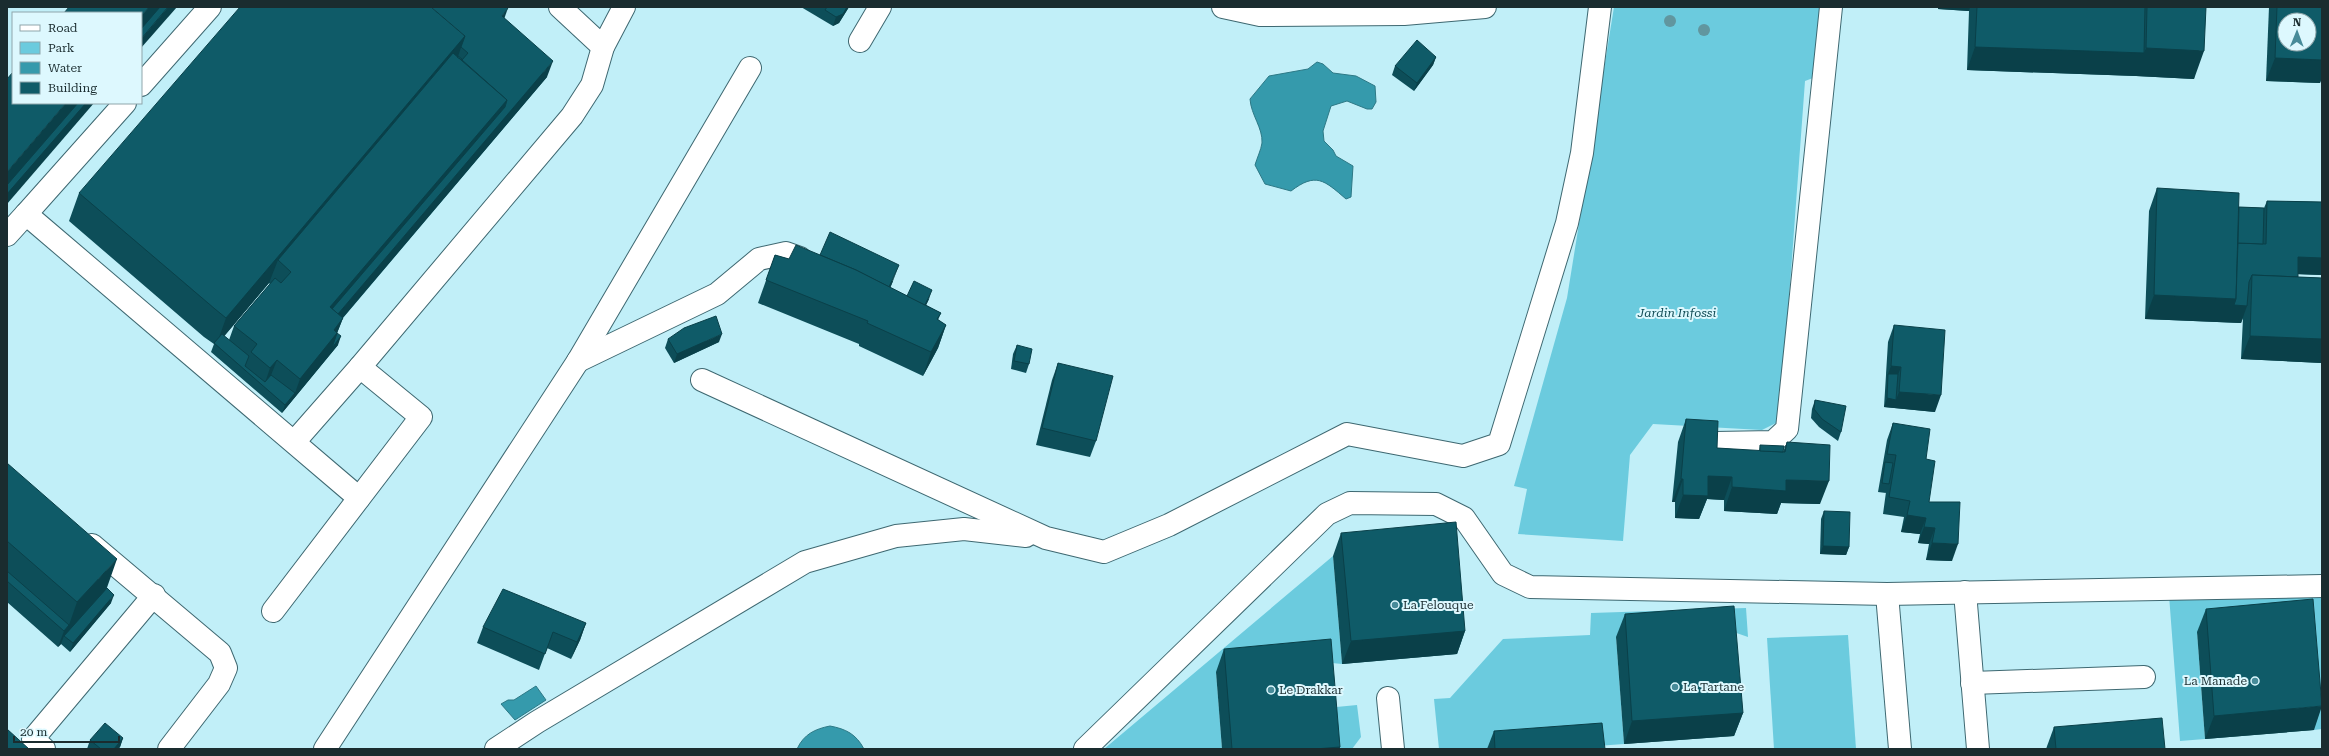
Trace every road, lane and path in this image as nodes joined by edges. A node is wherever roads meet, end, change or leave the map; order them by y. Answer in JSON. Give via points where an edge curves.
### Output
{"nodes":[{"id":1,"x":210,"y":7,"type":"edge"},
{"id":2,"x":560,"y":7,"type":"edge"},
{"id":3,"x":624,"y":7,"type":"edge"},
{"id":4,"x":880,"y":7,"type":"edge"},
{"id":5,"x":1223,"y":7,"type":"edge"},
{"id":6,"x":1485,"y":7,"type":"edge"},
{"id":7,"x":1600,"y":7,"type":"edge"},
{"id":8,"x":1831,"y":7,"type":"edge"},
{"id":9,"x":860,"y":41,"type":"dead end"},
{"id":10,"x":603,"y":47,"type":"junction"},
{"id":11,"x":750,"y":68,"type":"dead end"},
{"id":12,"x":142,"y":84,"type":"edge"},
{"id":13,"x":124,"y":104,"type":"edge"},
{"id":14,"x":26,"y":214,"type":"junction"},
{"id":15,"x":7,"y":235,"type":"edge"},
{"id":16,"x":800,"y":258,"type":"edge"},
{"id":17,"x":578,"y":361,"type":"junction"},
{"id":18,"x":360,"y":368,"type":"junction"},
{"id":19,"x":702,"y":380,"type":"dead end"},
{"id":20,"x":294,"y":441,"type":"junction"},
{"id":21,"x":1716,"y":443,"type":"edge"},
{"id":22,"x":358,"y":498,"type":"junction"},
{"id":23,"x":77,"y":534,"type":"edge"},
{"id":24,"x":1046,"y":538,"type":"junction"},
{"id":25,"x":2322,"y":586,"type":"edge"},
{"id":26,"x":1965,"y":592,"type":"junction"},
{"id":27,"x":1887,"y":594,"type":"junction"},
{"id":28,"x":154,"y":595,"type":"junction"},
{"id":29,"x":273,"y":611,"type":"dead end"},
{"id":30,"x":2144,"y":677,"type":"dead end"},
{"id":31,"x":1972,"y":683,"type":"junction"},
{"id":32,"x":1388,"y":698,"type":"dead end"},
{"id":33,"x":44,"y":749,"type":"edge"},
{"id":34,"x":169,"y":749,"type":"edge"},
{"id":35,"x":325,"y":749,"type":"edge"},
{"id":36,"x":496,"y":749,"type":"edge"},
{"id":37,"x":1085,"y":749,"type":"edge"},
{"id":38,"x":1393,"y":749,"type":"edge"},
{"id":39,"x":1900,"y":749,"type":"edge"},
{"id":40,"x":1978,"y":749,"type":"edge"}],
"edges":[{"from":1,"to":12,"type":"lane"},
{"from":2,"to":10,"type":"lane"},
{"from":3,"to":10,"type":"lane"},
{"from":4,"to":9,"type":"lane"},
{"from":5,"to":6,"type":"lane","via":[[1260,15],[1404,14]]},
{"from":7,"to":24,"type":"lane","via":[[1582,153],[1567,223],[1499,444],[1463,456],[1347,434],[1169,525],[1104,552]]},
{"from":8,"to":21,"type":"lane","via":[[1787,429],[1773,442]]},
{"from":10,"to":18,"type":"lane","via":[[592,85],[572,116]]},
{"from":11,"to":17,"type":"lane"},
{"from":13,"to":14,"type":"lane"},
{"from":14,"to":15,"type":"lane"},
{"from":14,"to":20,"type":"lane"},
{"from":16,"to":17,"type":"lane","via":[[786,253],[759,259],[717,294]]},
{"from":17,"to":35,"type":"lane"},
{"from":18,"to":20,"type":"lane"},
{"from":18,"to":22,"type":"lane","via":[[421,417]]},
{"from":19,"to":24,"type":"lane"},
{"from":20,"to":22,"type":"lane"},
{"from":22,"to":29,"type":"lane"},
{"from":23,"to":28,"type":"lane"},
{"from":24,"to":36,"type":"lane","via":[[964,529],[896,536],[805,562]]},
{"from":25,"to":26,"type":"lane"},
{"from":26,"to":27,"type":"lane"},
{"from":26,"to":31,"type":"lane"},
{"from":27,"to":37,"type":"lane","via":[[1530,587],[1503,574],[1464,518],[1436,504],[1350,503],[1327,514]]},
{"from":27,"to":39,"type":"lane"},
{"from":28,"to":33,"type":"lane","via":[[32,739]]},
{"from":28,"to":34,"type":"lane","via":[[220,653],[226,668],[219,684]]},
{"from":30,"to":31,"type":"lane"},
{"from":31,"to":40,"type":"lane"},
{"from":32,"to":38,"type":"lane"}]}
